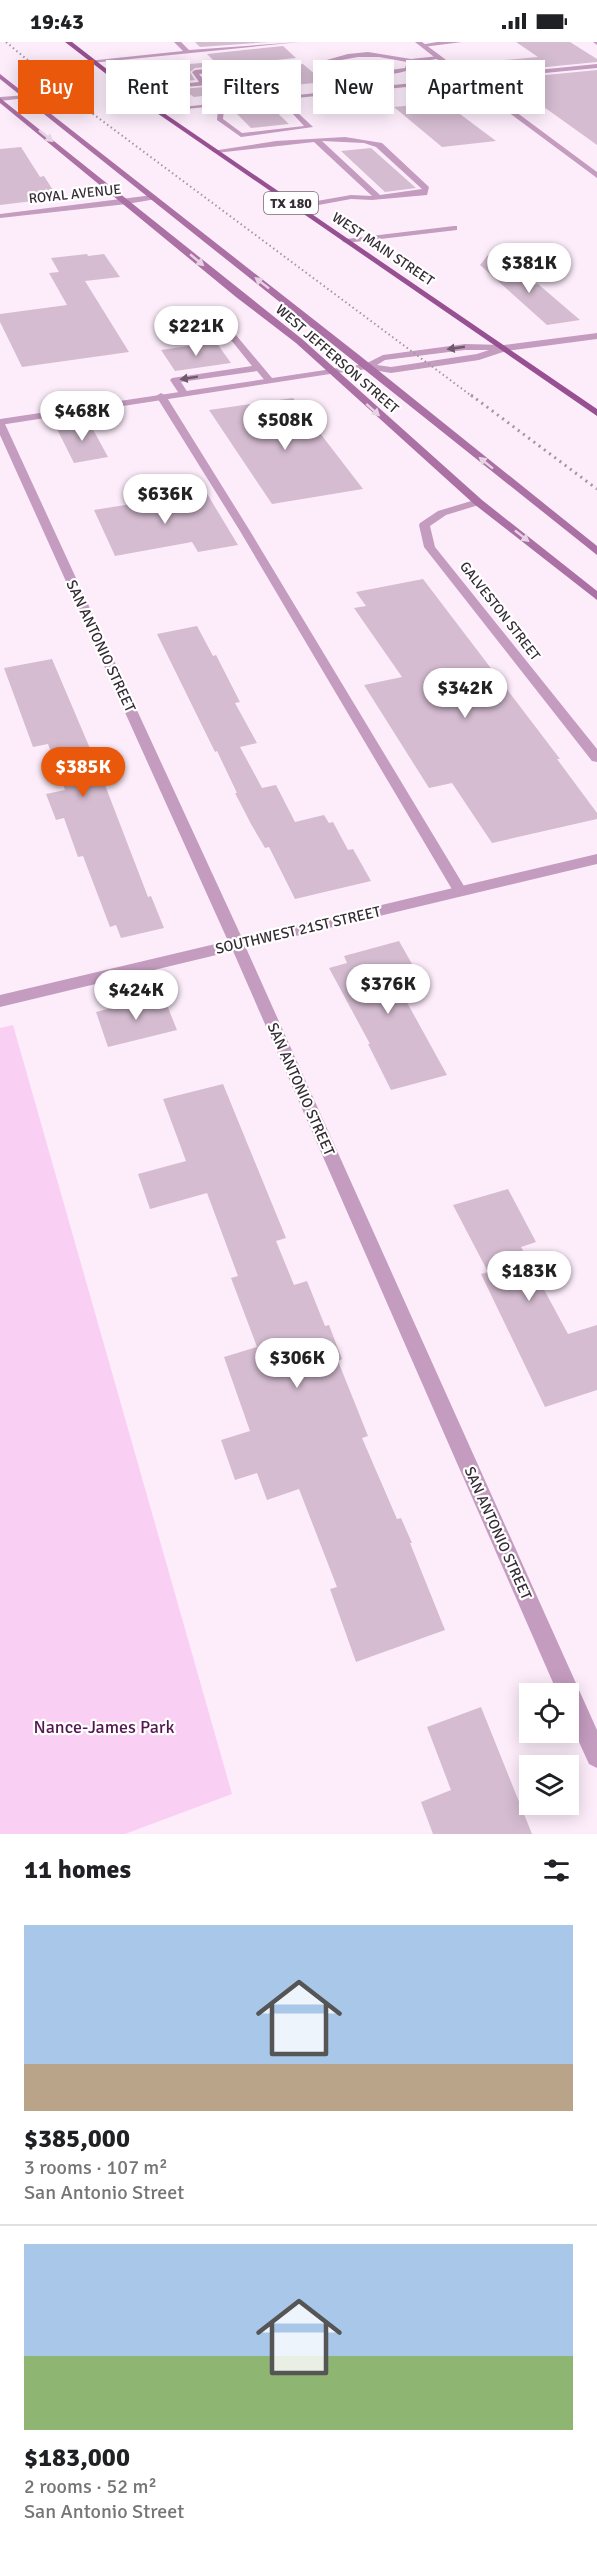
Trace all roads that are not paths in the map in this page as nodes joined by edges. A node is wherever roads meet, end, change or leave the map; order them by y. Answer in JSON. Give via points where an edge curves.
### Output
{"nodes":[{"id":1,"x":68,"y":42,"type":"edge"},
{"id":2,"x":177,"y":42,"type":"edge"},
{"id":3,"x":297,"y":42,"type":"edge"},
{"id":4,"x":459,"y":42,"type":"edge"},
{"id":5,"x":421,"y":44,"type":"edge"},
{"id":6,"x":188,"y":52,"type":"junction"},
{"id":7,"x":439,"y":58,"type":"junction"},
{"id":8,"x":90,"y":60,"type":"edge"},
{"id":9,"x":420,"y":60,"type":"edge"},
{"id":10,"x":442,"y":60,"type":"edge"},
{"id":11,"x":94,"y":61,"type":"edge"},
{"id":12,"x":411,"y":61,"type":"joint"},
{"id":13,"x":94,"y":63,"type":"edge"},
{"id":14,"x":597,"y":66,"type":"edge"},
{"id":15,"x":202,"y":71,"type":"edge"},
{"id":16,"x":545,"y":71,"type":"edge"},
{"id":17,"x":106,"y":73,"type":"edge"},
{"id":18,"x":0,"y":76,"type":"edge"},
{"id":19,"x":202,"y":81,"type":"edge"},
{"id":20,"x":406,"y":85,"type":"edge"},
{"id":21,"x":18,"y":90,"type":"edge"},
{"id":22,"x":301,"y":96,"type":"edge"},
{"id":23,"x":18,"y":97,"type":"edge"},
{"id":24,"x":0,"y":99,"type":"edge"},
{"id":25,"x":49,"y":114,"type":"edge"},
{"id":26,"x":162,"y":114,"type":"edge"},
{"id":27,"x":221,"y":114,"type":"edge"},
{"id":28,"x":296,"y":114,"type":"edge"},
{"id":29,"x":515,"y":114,"type":"edge"},
{"id":30,"x":316,"y":141,"type":"junction"},
{"id":31,"x":216,"y":151,"type":"junction"},
{"id":32,"x":597,"y":176,"type":"edge"},
{"id":33,"x":153,"y":197,"type":"junction"},
{"id":34,"x":378,"y":197,"type":"junction"},
{"id":35,"x":128,"y":202,"type":"junction"},
{"id":36,"x":297,"y":207,"type":"junction"},
{"id":37,"x":0,"y":216,"type":"edge"},
{"id":38,"x":454,"y":228,"type":"dead end"},
{"id":39,"x":346,"y":241,"type":"junction"},
{"id":40,"x":230,"y":272,"type":"junction"},
{"id":41,"x":227,"y":330,"type":"dead end"},
{"id":42,"x":597,"y":336,"type":"edge"},
{"id":43,"x":504,"y":348,"type":"junction"},
{"id":44,"x":367,"y":366,"type":"junction"},
{"id":45,"x":259,"y":368,"type":"junction"},
{"id":46,"x":330,"y":371,"type":"junction"},
{"id":47,"x":269,"y":380,"type":"junction"},
{"id":48,"x":183,"y":393,"type":"junction"},
{"id":49,"x":161,"y":396,"type":"junction"},
{"id":50,"x":597,"y":413,"type":"edge"},
{"id":51,"x":0,"y":423,"type":"edge"},
{"id":52,"x":478,"y":502,"type":"junction"},
{"id":53,"x":597,"y":552,"type":"edge"},
{"id":54,"x":597,"y":597,"type":"edge"},
{"id":55,"x":597,"y":758,"type":"edge"},
{"id":56,"x":597,"y":859,"type":"edge"},
{"id":57,"x":460,"y":891,"type":"junction"},
{"id":58,"x":237,"y":944,"type":"junction"},
{"id":59,"x":0,"y":1001,"type":"edge"},
{"id":60,"x":597,"y":1756,"type":"edge"}],
"edges":[{"from":1,"to":8,"type":"main road","name":"WEST MAIN STREET","number":"TX 180"},
{"from":2,"to":6,"type":"street"},
{"from":3,"to":6,"type":"street"},
{"from":4,"to":5,"type":"street"},
{"from":5,"to":7,"type":"street"},
{"from":6,"to":11,"type":"street"},
{"from":7,"to":9,"type":"street"},
{"from":7,"to":10,"type":"street"},
{"from":12,"to":12,"type":"street","via":[[408,69],[369,76],[330,70],[326,61],[372,53]]},
{"from":13,"to":17,"type":"main road","name":"WEST MAIN STREET","number":"TX 180"},
{"from":14,"to":16,"type":"street"},
{"from":15,"to":19,"type":"street","via":[[195,72]]},
{"from":18,"to":21,"type":"main road","name":"WEST JEFFERSON STREET"},
{"from":20,"to":22,"type":"street"},
{"from":23,"to":24,"type":"street"},
{"from":24,"to":35,"type":"main road","name":"WEST JEFFERSON STREET","one_way":true},
{"from":25,"to":33,"type":"main road","name":"WEST JEFFERSON STREET"},
{"from":26,"to":31,"type":"main road","name":"WEST MAIN STREET","number":"TX 180"},
{"from":27,"to":28,"type":"street","via":[[220,120],[241,135],[310,128]]},
{"from":29,"to":32,"type":"street"},
{"from":30,"to":31,"type":"street"},
{"from":30,"to":34,"type":"street"},
{"from":30,"to":34,"type":"street","via":[[369,141],[426,189],[424,193]]},
{"from":31,"to":36,"type":"main road","name":"WEST MAIN STREET","number":"TX 180"},
{"from":33,"to":35,"type":"street","name":"ROYAL AVENUE"},
{"from":33,"to":40,"type":"main road","name":"WEST JEFFERSON STREET"},
{"from":34,"to":36,"type":"street","via":[[351,197]]},
{"from":35,"to":37,"type":"street","name":"ROYAL AVENUE"},
{"from":35,"to":40,"type":"main road","name":"WEST JEFFERSON STREET","one_way":true},
{"from":36,"to":39,"type":"main road","name":"WEST MAIN STREET","number":"TX 180"},
{"from":38,"to":39,"type":"street"},
{"from":39,"to":43,"type":"main road","name":"WEST MAIN STREET","number":"TX 180"},
{"from":44,"to":40,"type":"main road","name":"WEST JEFFERSON STREET","one_way":true},
{"from":40,"to":46,"type":"main road","name":"WEST JEFFERSON STREET"},
{"from":41,"to":45,"type":"street"},
{"from":42,"to":43,"type":"street"},
{"from":43,"to":44,"type":"street","via":[[479,357],[391,370]]},
{"from":43,"to":50,"type":"main road","name":"WEST MAIN STREET","number":"TX 180"},
{"from":44,"to":46,"type":"street"},
{"from":53,"to":44,"type":"main road","name":"WEST JEFFERSON STREET","one_way":true},
{"from":45,"to":47,"type":"street"},
{"from":45,"to":48,"type":"street","one_way":true,"via":[[175,380]]},
{"from":46,"to":47,"type":"street"},
{"from":46,"to":52,"type":"main road","name":"WEST JEFFERSON STREET","one_way":true},
{"from":47,"to":48,"type":"street"},
{"from":48,"to":49,"type":"street"},
{"from":49,"to":51,"type":"street"},
{"from":49,"to":57,"type":"street"},
{"from":51,"to":58,"type":"street","name":"SAN ANTONIO STREET"},
{"from":52,"to":54,"type":"main road","name":"WEST JEFFERSON STREET","one_way":true},
{"from":52,"to":55,"type":"street","name":"GALVESTON STREET","via":[[442,513],[424,525],[430,547]]},
{"from":56,"to":57,"type":"street","name":"SOUTHWEST 21ST STREET"},
{"from":57,"to":58,"type":"street","name":"SOUTHWEST 21ST STREET"},
{"from":58,"to":59,"type":"street","name":"SOUTHWEST 21ST STREET"},
{"from":58,"to":60,"type":"street","name":"SAN ANTONIO STREET"}]}
